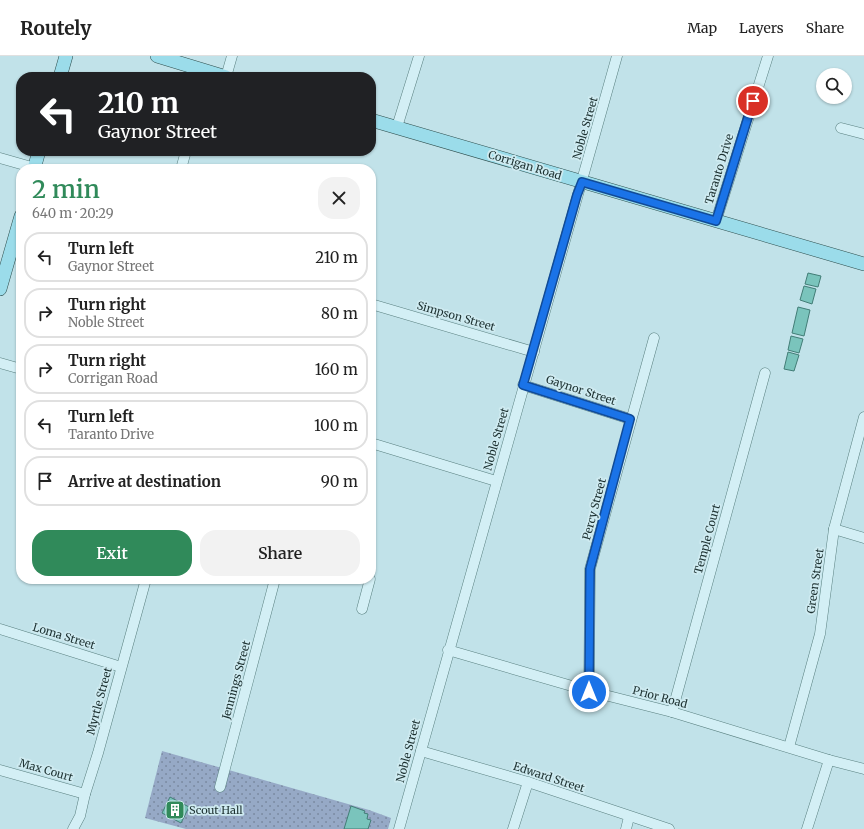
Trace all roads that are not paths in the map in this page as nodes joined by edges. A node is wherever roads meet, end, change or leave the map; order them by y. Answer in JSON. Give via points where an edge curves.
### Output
{"nodes":[{"id":1,"x":66,"y":56,"type":"edge"},
{"id":2,"x":157,"y":56,"type":"edge"},
{"id":3,"x":232,"y":56,"type":"edge"},
{"id":4,"x":419,"y":56,"type":"edge"},
{"id":5,"x":617,"y":56,"type":"edge"},
{"id":6,"x":768,"y":56,"type":"edge"},
{"id":7,"x":61,"y":72,"type":"edge"},
{"id":8,"x":201,"y":72,"type":"edge"},
{"id":9,"x":227,"y":72,"type":"edge"},
{"id":10,"x":376,"y":121,"type":"edge"},
{"id":11,"x":397,"y":127,"type":"junction"},
{"id":12,"x":841,"y":128,"type":"dead end"},
{"id":13,"x":864,"y":134,"type":"edge"},
{"id":14,"x":0,"y":158,"type":"edge"},
{"id":15,"x":19,"y":164,"type":"edge"},
{"id":16,"x":582,"y":182,"type":"junction"},
{"id":17,"x":716,"y":221,"type":"junction"},
{"id":18,"x":16,"y":233,"type":"edge"},
{"id":19,"x":864,"y":264,"type":"edge"},
{"id":20,"x":0,"y":289,"type":"edge"},
{"id":21,"x":376,"y":305,"type":"edge"},
{"id":22,"x":654,"y":338,"type":"dead end"},
{"id":23,"x":534,"y":352,"type":"junction"},
{"id":24,"x":0,"y":363,"type":"edge"},
{"id":25,"x":16,"y":368,"type":"edge"},
{"id":26,"x":765,"y":373,"type":"dead end"},
{"id":27,"x":523,"y":385,"type":"junction"},
{"id":28,"x":864,"y":417,"type":"edge"},
{"id":29,"x":630,"y":419,"type":"junction"},
{"id":30,"x":376,"y":444,"type":"edge"},
{"id":31,"x":496,"y":481,"type":"junction"},
{"id":32,"x":834,"y":529,"type":"junction"},
{"id":33,"x":864,"y":538,"type":"edge"},
{"id":34,"x":145,"y":584,"type":"edge"},
{"id":35,"x":274,"y":584,"type":"edge"},
{"id":36,"x":369,"y":584,"type":"edge"},
{"id":37,"x":362,"y":609,"type":"dead end"},
{"id":38,"x":0,"y":629,"type":"edge"},
{"id":39,"x":448,"y":650,"type":"junction"},
{"id":40,"x":121,"y":667,"type":"junction"},
{"id":41,"x":589,"y":692,"type":"junction"},
{"id":42,"x":672,"y":712,"type":"junction"},
{"id":43,"x":789,"y":747,"type":"junction"},
{"id":44,"x":421,"y":751,"type":"junction"},
{"id":45,"x":830,"y":760,"type":"junction"},
{"id":46,"x":864,"y":769,"type":"edge"},
{"id":47,"x":0,"y":770,"type":"edge"},
{"id":48,"x":528,"y":782,"type":"junction"},
{"id":49,"x":220,"y":787,"type":"dead end"},
{"id":50,"x":84,"y":794,"type":"junction"},
{"id":51,"x":629,"y":816,"type":"junction"},
{"id":52,"x":73,"y":829,"type":"edge"},
{"id":53,"x":399,"y":829,"type":"edge"},
{"id":54,"x":513,"y":829,"type":"edge"},
{"id":55,"x":626,"y":829,"type":"edge"},
{"id":56,"x":669,"y":829,"type":"edge"},
{"id":57,"x":807,"y":829,"type":"edge"}],
"edges":[{"from":1,"to":7,"type":"main road"},
{"from":2,"to":8,"type":"main road"},
{"from":3,"to":9,"type":"street"},
{"from":4,"to":11,"type":"street"},
{"from":5,"to":16,"type":"street","name":"Noble Street"},
{"from":6,"to":17,"type":"street","name":"Taranto Drive"},
{"from":10,"to":11,"type":"main road","name":"Corrigan Road"},
{"from":11,"to":16,"type":"main road","name":"Corrigan Road"},
{"from":12,"to":13,"type":"street"},
{"from":14,"to":15,"type":"street"},
{"from":16,"to":17,"type":"main road","name":"Corrigan Road"},
{"from":16,"to":23,"type":"street","name":"Noble Street"},
{"from":17,"to":19,"type":"main road","name":"Corrigan Road"},
{"from":18,"to":20,"type":"main road"},
{"from":21,"to":23,"type":"street","name":"Simpson Street"},
{"from":22,"to":29,"type":"street","name":"Percy Street"},
{"from":23,"to":27,"type":"street","name":"Noble Street"},
{"from":24,"to":25,"type":"street"},
{"from":26,"to":42,"type":"street","name":"Temple Court"},
{"from":27,"to":29,"type":"street","name":"Gaynor Street"},
{"from":27,"to":31,"type":"street","name":"Noble Street"},
{"from":28,"to":32,"type":"street","name":"Green Street"},
{"from":29,"to":41,"type":"street","name":"Percy Street","via":[[590,569]]},
{"from":30,"to":31,"type":"street"},
{"from":31,"to":39,"type":"street","name":"Noble Street"},
{"from":32,"to":33,"type":"street"},
{"from":32,"to":43,"type":"street","name":"Green Street","via":[[820,634]]},
{"from":34,"to":40,"type":"street","name":"Myrtle Street"},
{"from":35,"to":49,"type":"street","name":"Jennings Street"},
{"from":36,"to":37,"type":"street"},
{"from":38,"to":40,"type":"street","name":"Loma Street"},
{"from":39,"to":41,"type":"street","name":"Prior Road"},
{"from":39,"to":44,"type":"street","name":"Noble Street"},
{"from":40,"to":50,"type":"street","name":"Myrtle Street"},
{"from":41,"to":42,"type":"street","name":"Prior Road"},
{"from":42,"to":43,"type":"street","name":"Prior Road"},
{"from":43,"to":45,"type":"street","name":"Prior Road"},
{"from":44,"to":48,"type":"street","name":"Edward Street"},
{"from":44,"to":53,"type":"street","name":"Noble Street"},
{"from":45,"to":46,"type":"street","name":"Prior Road"},
{"from":45,"to":57,"type":"street"},
{"from":47,"to":50,"type":"street","name":"Max Court"},
{"from":48,"to":51,"type":"street","name":"Edward Street"},
{"from":48,"to":54,"type":"street"},
{"from":50,"to":52,"type":"street","name":"Myrtle Street","via":[[80,816]]},
{"from":51,"to":55,"type":"street"},
{"from":51,"to":56,"type":"street","name":"Edward Street"}]}
